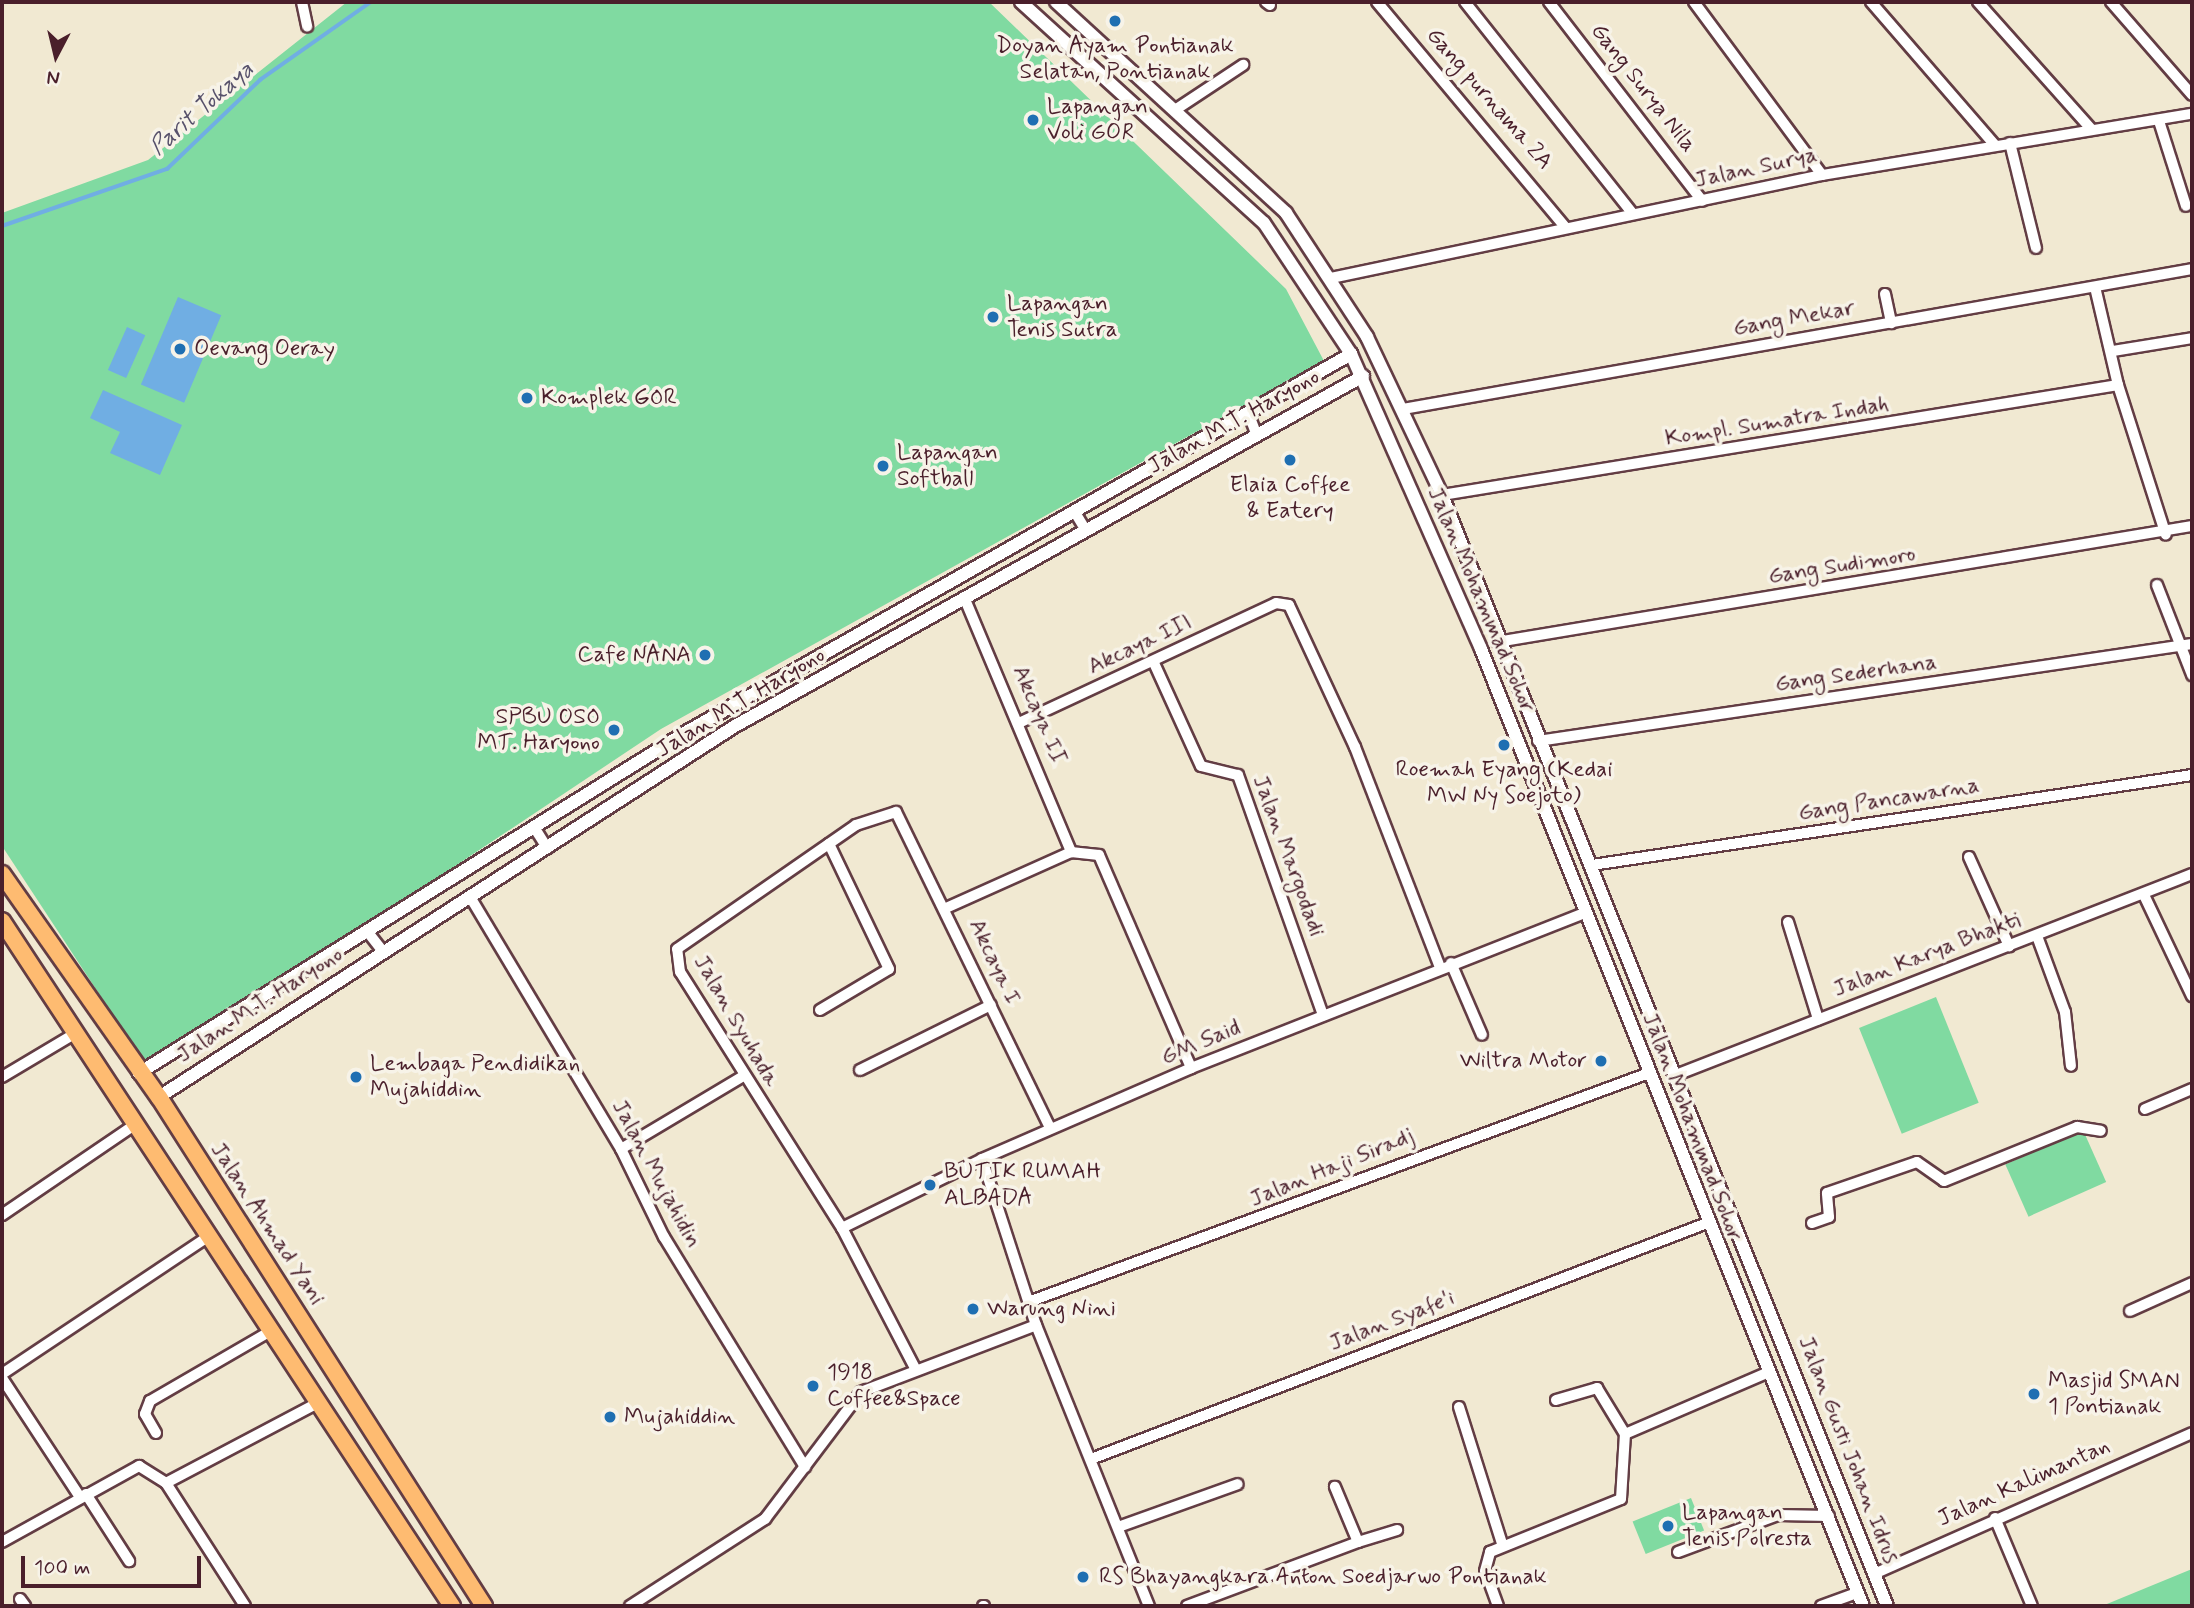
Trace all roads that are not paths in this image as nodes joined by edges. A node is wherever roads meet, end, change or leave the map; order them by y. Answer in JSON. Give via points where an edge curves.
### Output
{"nodes":[{"id":1,"x":302,"y":2,"type":"edge"},
{"id":2,"x":1021,"y":2,"type":"edge"},
{"id":3,"x":1056,"y":2,"type":"edge"},
{"id":4,"x":1377,"y":2,"type":"edge"},
{"id":5,"x":1465,"y":2,"type":"edge"},
{"id":6,"x":1549,"y":2,"type":"edge"},
{"id":7,"x":1694,"y":2,"type":"edge"},
{"id":8,"x":1871,"y":2,"type":"edge"},
{"id":9,"x":1978,"y":2,"type":"edge"},
{"id":10,"x":2112,"y":2,"type":"edge"},
{"id":11,"x":307,"y":26,"type":"dead end"},
{"id":12,"x":1087,"y":29,"type":"junction"},
{"id":13,"x":1071,"y":45,"type":"junction"},
{"id":14,"x":1243,"y":65,"type":"dead end"},
{"id":15,"x":2192,"y":95,"type":"edge"},
{"id":16,"x":1178,"y":108,"type":"junction"},
{"id":17,"x":2192,"y":114,"type":"edge"},
{"id":18,"x":2159,"y":121,"type":"junction"},
{"id":19,"x":2091,"y":129,"type":"junction"},
{"id":20,"x":2010,"y":143,"type":"junction"},
{"id":21,"x":1995,"y":145,"type":"junction"},
{"id":22,"x":1822,"y":175,"type":"junction"},
{"id":23,"x":1702,"y":201,"type":"junction"},
{"id":24,"x":2186,"y":206,"type":"dead end"},
{"id":25,"x":1286,"y":213,"type":"junction"},
{"id":26,"x":1633,"y":214,"type":"junction"},
{"id":27,"x":1264,"y":223,"type":"junction"},
{"id":28,"x":1564,"y":226,"type":"junction"},
{"id":29,"x":2036,"y":248,"type":"dead end"},
{"id":30,"x":2192,"y":269,"type":"edge"},
{"id":31,"x":1331,"y":278,"type":"junction"},
{"id":32,"x":2095,"y":287,"type":"junction"},
{"id":33,"x":1885,"y":294,"type":"dead end"},
{"id":34,"x":1891,"y":323,"type":"junction"},
{"id":35,"x":2192,"y":338,"type":"edge"},
{"id":36,"x":2113,"y":351,"type":"junction"},
{"id":37,"x":1351,"y":354,"type":"junction"},
{"id":38,"x":1363,"y":376,"type":"junction"},
{"id":39,"x":2118,"y":385,"type":"junction"},
{"id":40,"x":1403,"y":409,"type":"junction"},
{"id":41,"x":1249,"y":415,"type":"junction"},
{"id":42,"x":1255,"y":431,"type":"junction"},
{"id":43,"x":1442,"y":495,"type":"junction"},
{"id":44,"x":1076,"y":514,"type":"junction"},
{"id":45,"x":2192,"y":526,"type":"edge"},
{"id":46,"x":1085,"y":528,"type":"junction"},
{"id":47,"x":2166,"y":535,"type":"junction"},
{"id":48,"x":1469,"y":564,"type":"junction"},
{"id":49,"x":1449,"y":572,"type":"junction"},
{"id":50,"x":2157,"y":585,"type":"dead end"},
{"id":51,"x":964,"y":597,"type":"junction"},
{"id":52,"x":863,"y":635,"type":"junction"},
{"id":53,"x":1497,"y":642,"type":"junction"},
{"id":54,"x":2192,"y":644,"type":"edge"},
{"id":55,"x":2180,"y":648,"type":"junction"},
{"id":56,"x":872,"y":649,"type":"junction"},
{"id":57,"x":1154,"y":663,"type":"junction"},
{"id":58,"x":2192,"y":675,"type":"edge"},
{"id":59,"x":1021,"y":722,"type":"junction"},
{"id":60,"x":1538,"y":741,"type":"junction"},
{"id":61,"x":2192,"y":775,"type":"edge"},
{"id":62,"x":900,"y":815,"type":"joint"},
{"id":63,"x":534,"y":827,"type":"junction"},
{"id":64,"x":829,"y":844,"type":"junction"},
{"id":65,"x":547,"y":848,"type":"junction"},
{"id":66,"x":1071,"y":852,"type":"junction"},
{"id":67,"x":1969,"y":856,"type":"dead end"},
{"id":68,"x":1592,"y":865,"type":"junction"},
{"id":69,"x":2,"y":874,"type":"edge"},
{"id":70,"x":2192,"y":874,"type":"edge"},
{"id":71,"x":2144,"y":895,"type":"junction"},
{"id":72,"x":19,"y":900,"type":"junction"},
{"id":73,"x":472,"y":900,"type":"junction"},
{"id":74,"x":946,"y":908,"type":"junction"},
{"id":75,"x":2,"y":913,"type":"edge"},
{"id":76,"x":1584,"y":913,"type":"junction"},
{"id":77,"x":2,"y":921,"type":"edge"},
{"id":78,"x":1788,"y":922,"type":"dead end"},
{"id":79,"x":368,"y":931,"type":"junction"},
{"id":80,"x":2037,"y":936,"type":"junction"},
{"id":81,"x":2009,"y":946,"type":"junction"},
{"id":82,"x":382,"y":950,"type":"junction"},
{"id":83,"x":1446,"y":965,"type":"junction"},
{"id":84,"x":1636,"y":976,"type":"junction"},
{"id":85,"x":1615,"y":989,"type":"junction"},
{"id":86,"x":2192,"y":996,"type":"edge"},
{"id":87,"x":991,"y":1005,"type":"junction"},
{"id":88,"x":820,"y":1010,"type":"dead end"},
{"id":89,"x":1323,"y":1016,"type":"junction"},
{"id":90,"x":1818,"y":1019,"type":"junction"},
{"id":91,"x":74,"y":1034,"type":"junction"},
{"id":92,"x":1482,"y":1035,"type":"dead end"},
{"id":93,"x":2071,"y":1066,"type":"dead end"},
{"id":94,"x":1191,"y":1068,"type":"junction"},
{"id":95,"x":860,"y":1070,"type":"dead end"},
{"id":96,"x":139,"y":1073,"type":"junction"},
{"id":97,"x":1649,"y":1073,"type":"junction"},
{"id":98,"x":1676,"y":1075,"type":"junction"},
{"id":99,"x":2,"y":1077,"type":"edge"},
{"id":100,"x":742,"y":1077,"type":"junction"},
{"id":101,"x":2192,"y":1089,"type":"edge"},
{"id":102,"x":159,"y":1097,"type":"junction"},
{"id":103,"x":2145,"y":1109,"type":"dead end"},
{"id":104,"x":133,"y":1126,"type":"junction"},
{"id":105,"x":1050,"y":1128,"type":"junction"},
{"id":106,"x":2101,"y":1131,"type":"dead end"},
{"id":107,"x":621,"y":1149,"type":"junction"},
{"id":108,"x":982,"y":1158,"type":"junction"},
{"id":109,"x":2,"y":1215,"type":"edge"},
{"id":110,"x":1707,"y":1223,"type":"junction"},
{"id":111,"x":1812,"y":1223,"type":"dead end"},
{"id":112,"x":842,"y":1228,"type":"junction"},
{"id":113,"x":206,"y":1238,"type":"junction"},
{"id":114,"x":2192,"y":1283,"type":"edge"},
{"id":115,"x":1031,"y":1301,"type":"junction"},
{"id":116,"x":1769,"y":1309,"type":"junction"},
{"id":117,"x":2130,"y":1311,"type":"dead end"},
{"id":118,"x":1745,"y":1318,"type":"junction"},
{"id":119,"x":1036,"y":1325,"type":"junction"},
{"id":120,"x":269,"y":1332,"type":"junction"},
{"id":121,"x":916,"y":1370,"type":"junction"},
{"id":122,"x":1769,"y":1372,"type":"junction"},
{"id":123,"x":2,"y":1376,"type":"edge"},
{"id":124,"x":1556,"y":1400,"type":"dead end"},
{"id":125,"x":318,"y":1403,"type":"junction"},
{"id":126,"x":1459,"y":1407,"type":"dead end"},
{"id":127,"x":156,"y":1433,"type":"dead end"},
{"id":128,"x":2192,"y":1433,"type":"edge"},
{"id":129,"x":1625,"y":1434,"type":"junction"},
{"id":130,"x":1091,"y":1459,"type":"junction"},
{"id":131,"x":805,"y":1467,"type":"junction"},
{"id":132,"x":166,"y":1483,"type":"junction"},
{"id":133,"x":1238,"y":1484,"type":"dead end"},
{"id":134,"x":1335,"y":1487,"type":"dead end"},
{"id":135,"x":411,"y":1488,"type":"junction"},
{"id":136,"x":83,"y":1495,"type":"junction"},
{"id":137,"x":384,"y":1504,"type":"junction"},
{"id":138,"x":1829,"y":1516,"type":"junction"},
{"id":139,"x":1995,"y":1518,"type":"junction"},
{"id":140,"x":1118,"y":1527,"type":"junction"},
{"id":141,"x":1397,"y":1531,"type":"dead end"},
{"id":142,"x":2,"y":1542,"type":"edge"},
{"id":143,"x":1359,"y":1542,"type":"junction"},
{"id":144,"x":1502,"y":1543,"type":"junction"},
{"id":145,"x":1678,"y":1552,"type":"dead end"},
{"id":146,"x":129,"y":1560,"type":"dead end"},
{"id":147,"x":1874,"y":1573,"type":"junction"},
{"id":148,"x":1857,"y":1593,"type":"junction"},
{"id":149,"x":245,"y":1606,"type":"edge"},
{"id":150,"x":452,"y":1606,"type":"edge"},
{"id":151,"x":484,"y":1606,"type":"edge"},
{"id":152,"x":630,"y":1606,"type":"edge"},
{"id":153,"x":1149,"y":1606,"type":"edge"},
{"id":154,"x":1187,"y":1606,"type":"edge"},
{"id":155,"x":1498,"y":1606,"type":"edge"},
{"id":156,"x":1821,"y":1606,"type":"edge"},
{"id":157,"x":1863,"y":1606,"type":"edge"},
{"id":158,"x":1887,"y":1606,"type":"edge"},
{"id":159,"x":2032,"y":1606,"type":"edge"}],
"edges":[{"from":1,"to":11,"type":"street"},
{"from":2,"to":13,"type":"street","name":"Jalan Mohammad Sohor"},
{"from":3,"to":12,"type":"street","name":"Jalan Mohammad Sohor"},
{"from":4,"to":28,"type":"street","name":"Gang purnama 2A"},
{"from":5,"to":26,"type":"street"},
{"from":6,"to":23,"type":"street","name":"Gang Surya Nila"},
{"from":7,"to":22,"type":"street"},
{"from":8,"to":21,"type":"street"},
{"from":9,"to":19,"type":"street"},
{"from":10,"to":15,"type":"street"},
{"from":12,"to":13,"type":"street"},
{"from":12,"to":16,"type":"street","name":"Jalan Mohammad Sohor"},
{"from":13,"to":27,"type":"street","name":"Jalan Mohammad Sohor"},
{"from":14,"to":16,"type":"street"},
{"from":16,"to":25,"type":"street","name":"Jalan Mohammad Sohor"},
{"from":17,"to":18,"type":"street","name":"Jalan Surya"},
{"from":18,"to":19,"type":"street","name":"Jalan Surya"},
{"from":18,"to":24,"type":"street"},
{"from":19,"to":20,"type":"street","name":"Jalan Surya"},
{"from":20,"to":21,"type":"street","name":"Jalan Surya"},
{"from":20,"to":29,"type":"street"},
{"from":21,"to":22,"type":"street","name":"Jalan Surya"},
{"from":22,"to":23,"type":"street","name":"Jalan Surya"},
{"from":23,"to":26,"type":"street","name":"Jalan Surya"},
{"from":25,"to":27,"type":"street"},
{"from":25,"to":31,"type":"street","name":"Jalan Mohammad Sohor"},
{"from":26,"to":28,"type":"street","name":"Jalan Surya"},
{"from":27,"to":37,"type":"street","name":"Jalan Mohammad Sohor"},
{"from":28,"to":31,"type":"street","name":"Jalan Surya"},
{"from":30,"to":32,"type":"street","name":"Gang Mekar"},
{"from":31,"to":40,"type":"street","name":"Jalan Mohammad Sohor"},
{"from":32,"to":34,"type":"street","name":"Gang Mekar"},
{"from":32,"to":36,"type":"street"},
{"from":33,"to":34,"type":"street"},
{"from":34,"to":40,"type":"street","name":"Gang Mekar"},
{"from":35,"to":36,"type":"street"},
{"from":36,"to":39,"type":"street"},
{"from":37,"to":38,"type":"street","name":"Jalan Mohammad Sohor"},
{"from":37,"to":41,"type":"street"},
{"from":38,"to":42,"type":"street","name":"Jalan M.T. Haryono"},
{"from":38,"to":49,"type":"street","name":"Jalan Mohammad Sohor"},
{"from":39,"to":43,"type":"street","name":"Kompl. Sumatra Indah"},
{"from":39,"to":47,"type":"street"},
{"from":40,"to":43,"type":"street","name":"Jalan Mohammad Sohor"},
{"from":41,"to":42,"type":"street"},
{"from":41,"to":44,"type":"street"},
{"from":42,"to":46,"type":"street","name":"Jalan M.T. Haryono"},
{"from":43,"to":48,"type":"street","name":"Jalan Mohammad Sohor"},
{"from":44,"to":46,"type":"street"},
{"from":44,"to":52,"type":"street"},
{"from":45,"to":47,"type":"street","name":"Gang Sudimoro"},
{"from":46,"to":51,"type":"street","name":"Jalan M.T. Haryono"},
{"from":47,"to":53,"type":"street","name":"Gang Sudimoro"},
{"from":48,"to":49,"type":"street"},
{"from":48,"to":53,"type":"street","name":"Jalan Mohammad Sohor"},
{"from":49,"to":76,"type":"street","name":"Jalan Mohammad Sohor"},
{"from":50,"to":55,"type":"street"},
{"from":51,"to":56,"type":"street","name":"Jalan M.T. Haryono"},
{"from":51,"to":59,"type":"street","name":"Akcaya II"},
{"from":52,"to":56,"type":"street"},
{"from":52,"to":63,"type":"street","via":[[688,730]]},
{"from":53,"to":60,"type":"street","name":"Jalan Mohammad Sohor"},
{"from":54,"to":55,"type":"street","name":"Gang Sederhana"},
{"from":55,"to":58,"type":"street"},
{"from":55,"to":60,"type":"street","name":"Gang Sederhana"},
{"from":56,"to":65,"type":"street","name":"Jalan M.T. Haryono","via":[[735,726]]},
{"from":57,"to":59,"type":"street","name":"Akcaya III"},
{"from":57,"to":83,"type":"street","name":"Akcaya III","via":[[1276,603],[1291,608],[1321,665]]},
{"from":57,"to":89,"type":"street","name":"Jalan Margodadi","via":[[1202,766],[1238,775]]},
{"from":59,"to":66,"type":"street","name":"Akcaya II"},
{"from":60,"to":68,"type":"street","name":"Jalan Mohammad Sohor"},
{"from":61,"to":68,"type":"street","name":"Gang Pancawarna"},
{"from":62,"to":64,"type":"street","name":"Jalan Syuhada","via":[[876,815]]},
{"from":62,"to":74,"type":"street","name":"Akcaya I"},
{"from":63,"to":65,"type":"street"},
{"from":63,"to":79,"type":"street"},
{"from":64,"to":88,"type":"street","via":[[889,969]]},
{"from":64,"to":100,"type":"street","name":"Jalan Syuhada","via":[[677,949],[680,972]]},
{"from":65,"to":73,"type":"street","name":"Jalan M.T. Haryono"},
{"from":66,"to":74,"type":"street"},
{"from":66,"to":94,"type":"street","via":[[1086,850],[1107,861]]},
{"from":67,"to":81,"type":"street"},
{"from":68,"to":84,"type":"street","name":"Jalan Mohammad Sohor"},
{"from":69,"to":72,"type":"main road","name":"Jalan Ahmad Yani"},
{"from":70,"to":71,"type":"street","name":"Jalan Karya Bhakti"},
{"from":71,"to":80,"type":"street","name":"Jalan Karya Bhakti"},
{"from":71,"to":86,"type":"street"},
{"from":72,"to":75,"type":"main road"},
{"from":72,"to":96,"type":"main road","name":"Jalan Ahmad Yani"},
{"from":73,"to":82,"type":"street","name":"Jalan M.T. Haryono"},
{"from":73,"to":107,"type":"street","name":"Jalan Mujahidin"},
{"from":74,"to":87,"type":"street","name":"Akcaya I"},
{"from":76,"to":83,"type":"street","name":"GM Said"},
{"from":76,"to":85,"type":"street","name":"Jalan Mohammad Sohor"},
{"from":77,"to":91,"type":"main road"},
{"from":78,"to":90,"type":"street"},
{"from":79,"to":82,"type":"street"},
{"from":79,"to":96,"type":"street"},
{"from":80,"to":81,"type":"street","name":"Jalan Karya Bhakti"},
{"from":80,"to":93,"type":"street","via":[[2065,1012]]},
{"from":81,"to":90,"type":"street","name":"Jalan Karya Bhakti"},
{"from":82,"to":102,"type":"street","name":"Jalan M.T. Haryono"},
{"from":83,"to":89,"type":"street","name":"GM Said"},
{"from":83,"to":92,"type":"street"},
{"from":84,"to":85,"type":"street"},
{"from":84,"to":98,"type":"street","name":"Jalan Mohammad Sohor"},
{"from":85,"to":97,"type":"street","name":"Jalan Mohammad Sohor"},
{"from":87,"to":95,"type":"street"},
{"from":87,"to":105,"type":"street","name":"Akcaya I"},
{"from":89,"to":94,"type":"street","name":"GM Said"},
{"from":90,"to":98,"type":"street","name":"Jalan Karya Bhakti"},
{"from":91,"to":99,"type":"street"},
{"from":91,"to":104,"type":"main road"},
{"from":94,"to":105,"type":"street","name":"GM Said"},
{"from":96,"to":102,"type":"main road","name":"Jalan Ahmad Yani"},
{"from":97,"to":110,"type":"street","name":"Jalan Mohammad Sohor"},
{"from":97,"to":115,"type":"street","name":"Jalan Haji Siradj"},
{"from":98,"to":116,"type":"street","name":"Jalan Mohammad Sohor"},
{"from":100,"to":107,"type":"street"},
{"from":100,"to":112,"type":"street","name":"Jalan Syuhada"},
{"from":101,"to":103,"type":"street"},
{"from":102,"to":135,"type":"main road","name":"Jalan Ahmad Yani"},
{"from":104,"to":109,"type":"street"},
{"from":104,"to":113,"type":"main road"},
{"from":105,"to":108,"type":"street","name":"GM Said"},
{"from":106,"to":111,"type":"street","via":[[2077,1127],[1944,1181],[1917,1162],[1827,1193],[1829,1217]]},
{"from":107,"to":131,"type":"street","name":"Jalan Mujahidin","via":[[664,1237]]},
{"from":108,"to":112,"type":"street","name":"GM Said"},
{"from":108,"to":115,"type":"street"},
{"from":110,"to":118,"type":"street","name":"Jalan Mohammad Sohor"},
{"from":110,"to":130,"type":"street","name":"Jalan Syafe'i"},
{"from":112,"to":121,"type":"street","name":"Jalan Syuhada"},
{"from":113,"to":120,"type":"main road"},
{"from":113,"to":123,"type":"street"},
{"from":114,"to":117,"type":"street"},
{"from":115,"to":119,"type":"street"},
{"from":116,"to":118,"type":"street"},
{"from":116,"to":147,"type":"street","name":"Jalan Gusti Johan Idrus"},
{"from":118,"to":122,"type":"street","name":"Jalan Gusti Johan Idrus"},
{"from":119,"to":121,"type":"street"},
{"from":119,"to":130,"type":"street"},
{"from":120,"to":125,"type":"main road"},
{"from":120,"to":127,"type":"street","via":[[150,1401],[145,1414]]},
{"from":121,"to":131,"type":"street","via":[[861,1392]]},
{"from":122,"to":129,"type":"street"},
{"from":122,"to":138,"type":"street","name":"Jalan Gusti Johan Idrus"},
{"from":123,"to":136,"type":"street"},
{"from":124,"to":129,"type":"street","via":[[1597,1388]]},
{"from":125,"to":132,"type":"street"},
{"from":125,"to":137,"type":"main road"},
{"from":126,"to":144,"type":"street"},
{"from":128,"to":139,"type":"street","name":"Jalan Kalimantan"},
{"from":129,"to":144,"type":"street","via":[[1621,1499]]},
{"from":130,"to":140,"type":"street"},
{"from":131,"to":152,"type":"street","via":[[754,1529]]},
{"from":132,"to":136,"type":"street","via":[[139,1465]]},
{"from":132,"to":149,"type":"street"},
{"from":133,"to":140,"type":"street"},
{"from":134,"to":143,"type":"street"},
{"from":135,"to":137,"type":"main road"},
{"from":135,"to":151,"type":"main road","name":"Jalan Ahmad Yani"},
{"from":136,"to":142,"type":"street"},
{"from":136,"to":146,"type":"street"},
{"from":137,"to":150,"type":"main road"},
{"from":138,"to":145,"type":"street","via":[[1777,1516]]},
{"from":138,"to":148,"type":"street","name":"Jalan Gusti Johan Idrus"},
{"from":139,"to":147,"type":"street","name":"Jalan Kalimantan"},
{"from":139,"to":159,"type":"street"},
{"from":140,"to":153,"type":"street"},
{"from":141,"to":143,"type":"street"},
{"from":143,"to":154,"type":"street"},
{"from":144,"to":155,"type":"street","via":[[1485,1563]]},
{"from":147,"to":158,"type":"street","name":"Jalan Gusti Johan Idrus"},
{"from":148,"to":156,"type":"street"},
{"from":148,"to":157,"type":"street","name":"Jalan Gusti Johan Idrus"}]}
